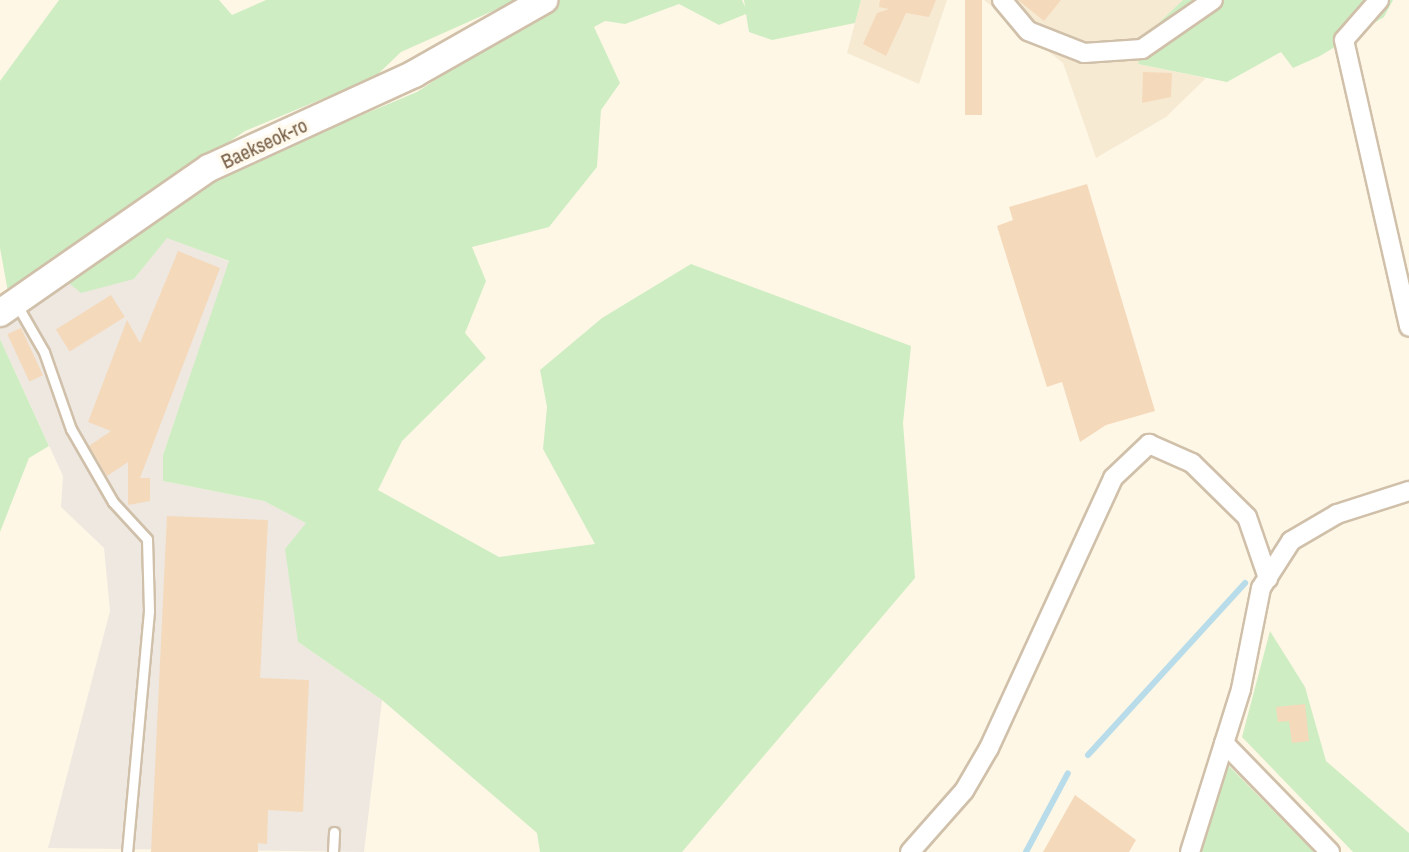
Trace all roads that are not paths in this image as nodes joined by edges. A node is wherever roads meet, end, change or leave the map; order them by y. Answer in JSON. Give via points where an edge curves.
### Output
{"nodes":[{"id":1,"x":544,"y":0,"type":"edge"},
{"id":2,"x":1002,"y":0,"type":"edge"},
{"id":3,"x":1213,"y":0,"type":"edge"},
{"id":4,"x":1379,"y":0,"type":"edge"},
{"id":5,"x":8,"y":307,"type":"edge"},
{"id":6,"x":1409,"y":327,"type":"edge"},
{"id":7,"x":1409,"y":491,"type":"edge"},
{"id":8,"x":1268,"y":578,"type":"junction"},
{"id":9,"x":1224,"y":743,"type":"junction"},
{"id":10,"x":334,"y":832,"type":"dead end"},
{"id":11,"x":127,"y":852,"type":"edge"},
{"id":12,"x":333,"y":852,"type":"edge"},
{"id":13,"x":910,"y":852,"type":"edge"},
{"id":14,"x":1190,"y":852,"type":"edge"},
{"id":15,"x":1330,"y":852,"type":"edge"}],
"edges":[{"from":1,"to":5,"type":"street","name":"Baekseok-ro","via":[[414,74],[209,168]]},
{"from":2,"to":3,"type":"street","via":[[1028,31],[1084,53],[1142,49]]},
{"from":4,"to":6,"type":"street","via":[[1344,40]]},
{"from":5,"to":11,"type":"lane","via":[[44,352],[71,429],[113,502],[147,539],[149,611]]},
{"from":7,"to":8,"type":"street","via":[[1337,514],[1291,541]]},
{"from":8,"to":9,"type":"street"},
{"from":8,"to":13,"type":"street","via":[[1247,517],[1192,463],[1149,444],[1113,478],[983,759],[964,791]]},
{"from":9,"to":14,"type":"street"},
{"from":9,"to":15,"type":"street"},
{"from":10,"to":12,"type":"lane"}]}
